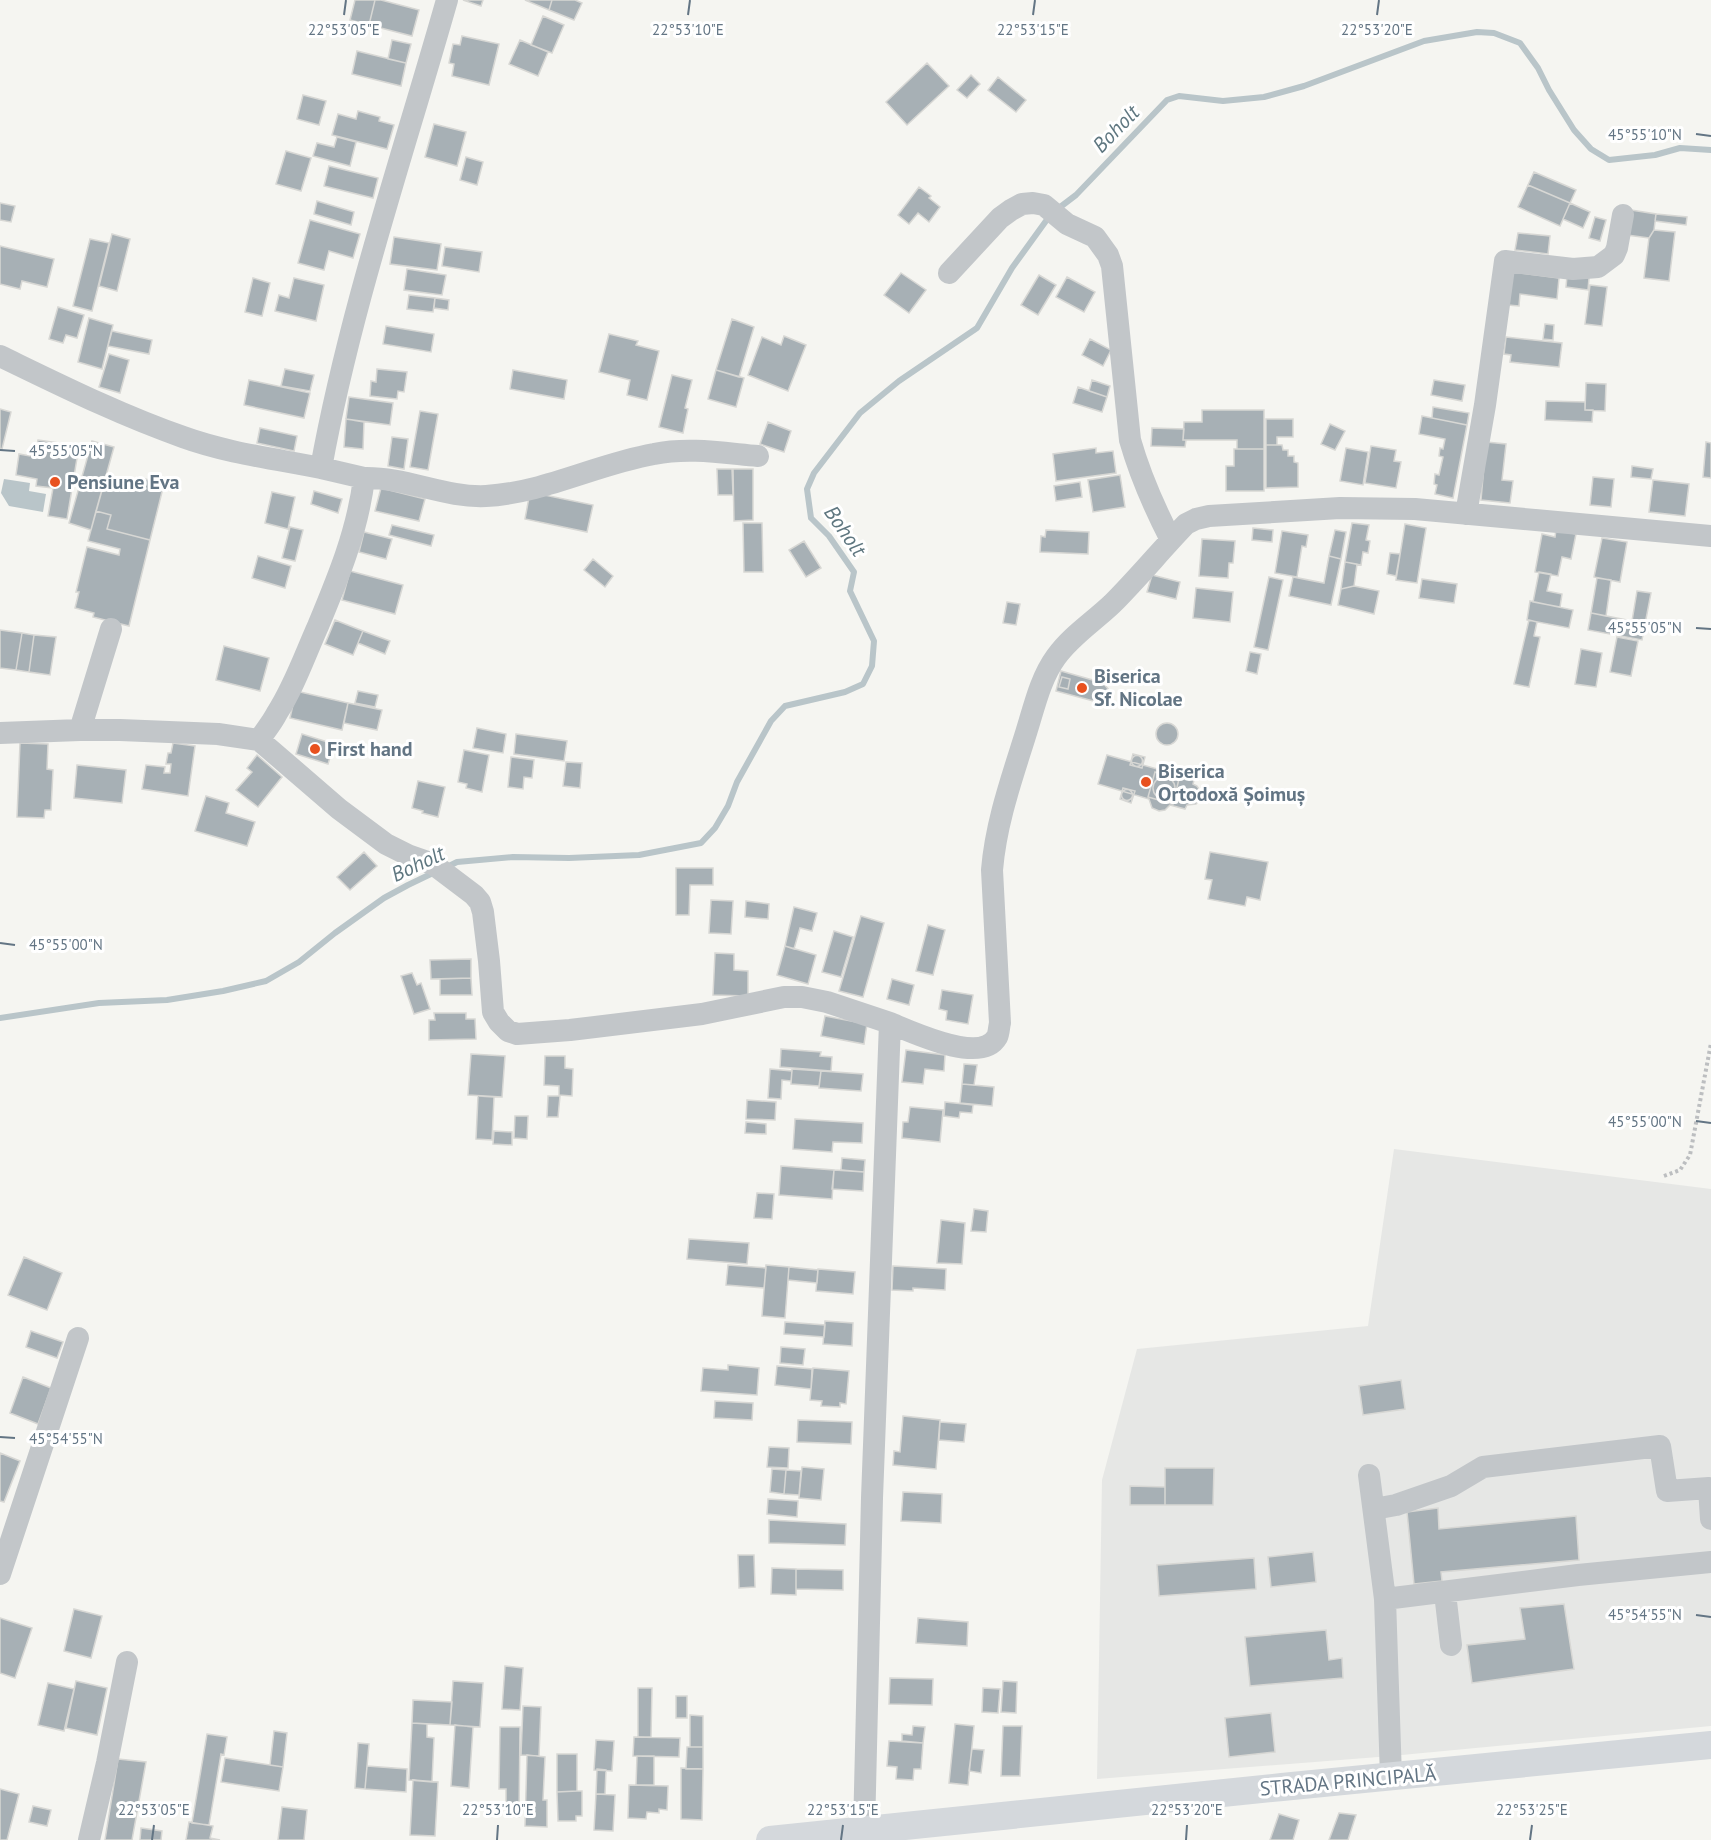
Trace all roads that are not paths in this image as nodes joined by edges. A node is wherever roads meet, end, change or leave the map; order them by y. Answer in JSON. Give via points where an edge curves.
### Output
{"nodes":[{"id":1,"x":447,"y":0,"type":"edge"},
{"id":2,"x":1623,"y":215,"type":"dead end"},
{"id":3,"x":949,"y":273,"type":"dead end"},
{"id":4,"x":0,"y":356,"type":"edge"},
{"id":5,"x":758,"y":456,"type":"dead end"},
{"id":6,"x":321,"y":468,"type":"junction"},
{"id":7,"x":364,"y":478,"type":"junction"},
{"id":8,"x":1466,"y":514,"type":"junction"},
{"id":9,"x":1711,"y":536,"type":"edge"},
{"id":10,"x":1170,"y":540,"type":"junction"},
{"id":11,"x":111,"y":628,"type":"dead end"},
{"id":12,"x":80,"y":730,"type":"junction"},
{"id":13,"x":0,"y":733,"type":"edge"},
{"id":14,"x":259,"y":740,"type":"junction"},
{"id":15,"x":890,"y":1023,"type":"junction"},
{"id":16,"x":78,"y":1338,"type":"dead end"},
{"id":17,"x":1369,"y":1475,"type":"dead end"},
{"id":18,"x":1374,"y":1509,"type":"junction"},
{"id":19,"x":1711,"y":1519,"type":"edge"},
{"id":20,"x":1711,"y":1562,"type":"edge"},
{"id":21,"x":0,"y":1574,"type":"edge"},
{"id":22,"x":1445,"y":1593,"type":"junction"},
{"id":23,"x":1385,"y":1599,"type":"junction"},
{"id":24,"x":1451,"y":1645,"type":"dead end"},
{"id":25,"x":127,"y":1662,"type":"dead end"},
{"id":26,"x":1711,"y":1745,"type":"edge"},
{"id":27,"x":1391,"y":1777,"type":"junction"},
{"id":28,"x":864,"y":1831,"type":"junction"},
{"id":29,"x":89,"y":1840,"type":"edge"},
{"id":30,"x":771,"y":1840,"type":"edge"}],
"edges":[{"from":1,"to":6,"type":"street","via":[[345,358]]},
{"from":2,"to":8,"type":"street","via":[[1614,255],[1598,267],[1573,269],[1505,261]]},
{"from":3,"to":10,"type":"street","via":[[1000,218],[1022,204],[1033,203],[1052,211],[1066,224],[1095,237],[1112,266],[1130,440],[1152,504]]},
{"from":4,"to":6,"type":"street","via":[[184,438]]},
{"from":5,"to":7,"type":"street","via":[[688,450],[654,453],[554,483],[484,496]]},
{"from":6,"to":7,"type":"street"},
{"from":7,"to":14,"type":"street","via":[[352,539],[332,594],[278,713]]},
{"from":8,"to":9,"type":"street"},
{"from":8,"to":10,"type":"street","via":[[1340,508],[1209,516],[1186,524]]},
{"from":10,"to":15,"type":"street","via":[[1140,576],[1056,657],[1037,698],[993,850],[1000,1023],[996,1037],[988,1045],[968,1049]]},
{"from":11,"to":12,"type":"street"},
{"from":12,"to":13,"type":"street"},
{"from":12,"to":14,"type":"street","via":[[218,734]]},
{"from":14,"to":15,"type":"street","via":[[386,844],[434,864],[474,895],[483,912],[493,1012],[508,1031],[517,1034],[570,1030],[702,1014],[784,997],[827,1002]]},
{"from":15,"to":28,"type":"street"},
{"from":16,"to":21,"type":"street"},
{"from":17,"to":18,"type":"street"},
{"from":18,"to":19,"type":"street","via":[[1451,1486],[1483,1467],[1660,1446],[1667,1491],[1708,1488]]},
{"from":18,"to":23,"type":"street"},
{"from":20,"to":22,"type":"street"},
{"from":22,"to":23,"type":"street"},
{"from":22,"to":24,"type":"street"},
{"from":23,"to":27,"type":"street"},
{"from":25,"to":29,"type":"street"},
{"from":26,"to":27,"type":"main road","name":"STRADA PRINCIPALĂ"},
{"from":27,"to":28,"type":"main road","name":"STRADA PRINCIPALĂ"},
{"from":28,"to":30,"type":"main road","name":"STRADA PRINCIPALĂ"}]}
